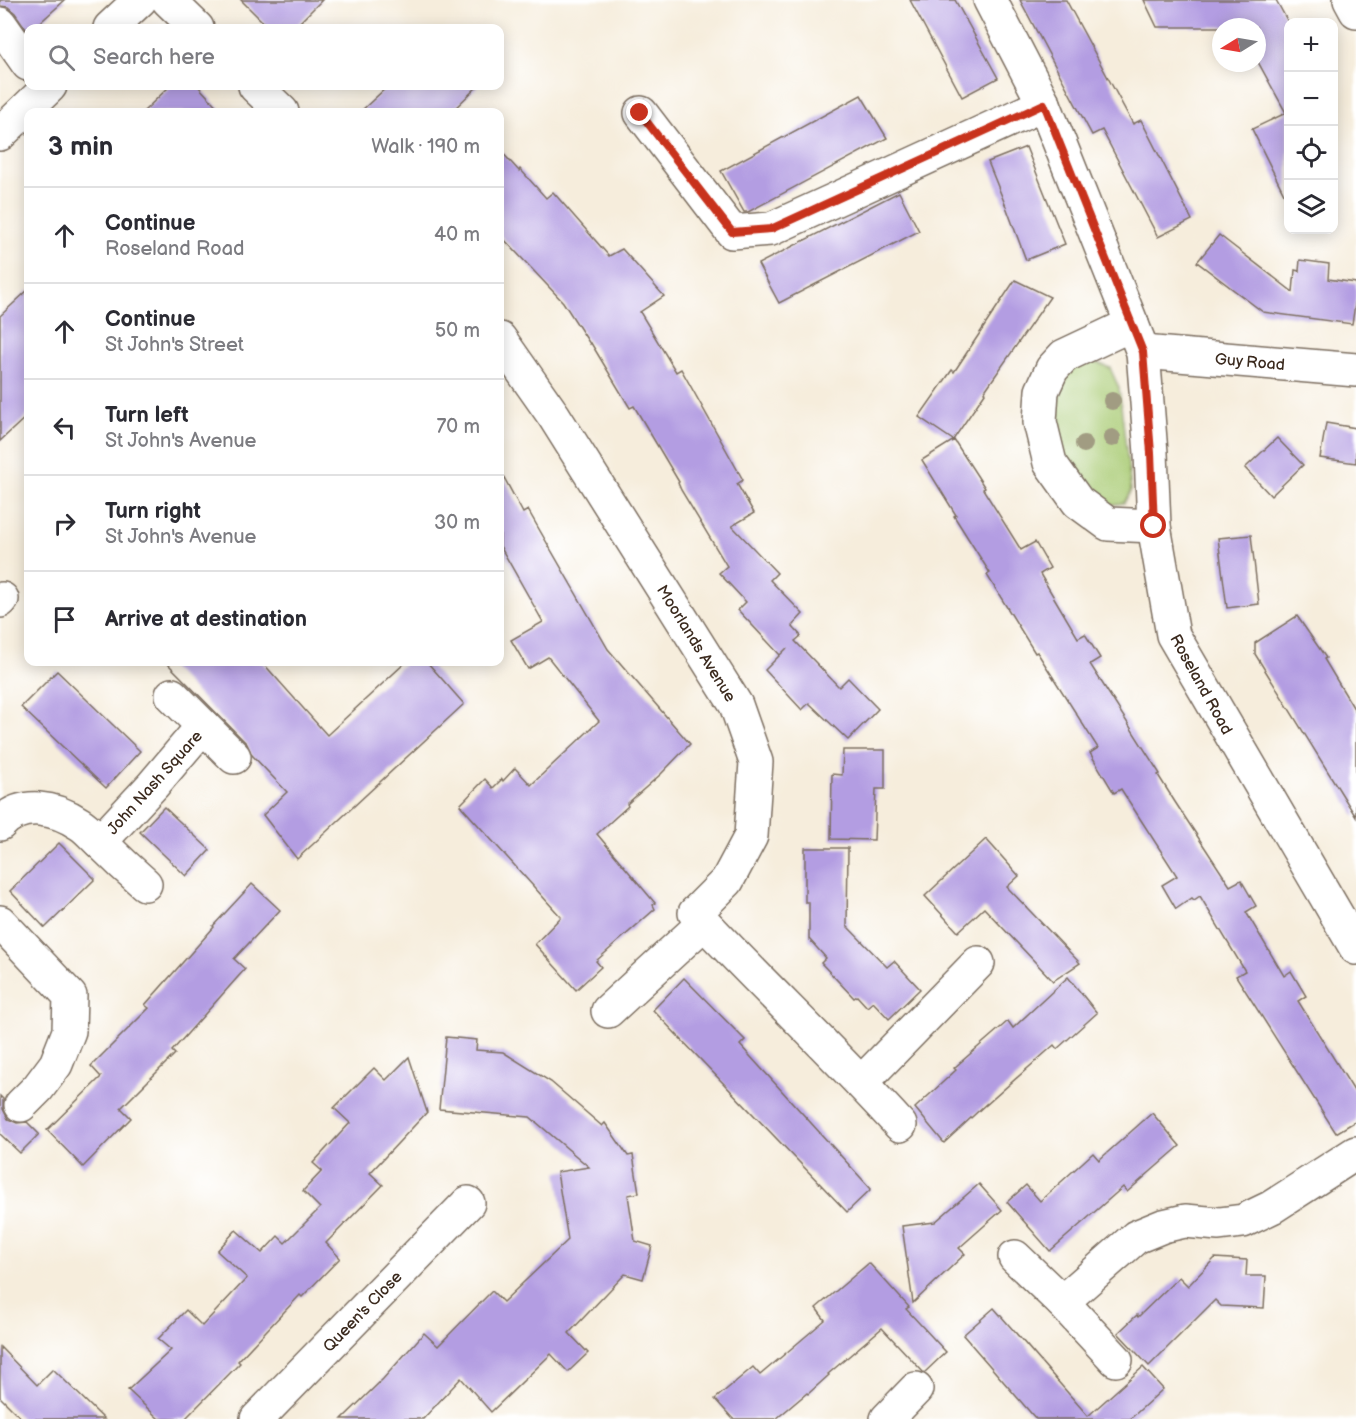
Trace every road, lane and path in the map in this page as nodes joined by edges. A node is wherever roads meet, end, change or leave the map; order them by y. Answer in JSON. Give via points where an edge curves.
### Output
{"nodes":[{"id":1,"x":140,"y":0,"type":"edge"},
{"id":2,"x":168,"y":0,"type":"edge"},
{"id":3,"x":990,"y":0,"type":"edge"},
{"id":4,"x":1350,"y":0,"type":"edge"},
{"id":5,"x":1356,"y":11,"type":"edge"},
{"id":6,"x":0,"y":24,"type":"edge"},
{"id":7,"x":114,"y":24,"type":"edge"},
{"id":8,"x":193,"y":24,"type":"edge"},
{"id":9,"x":24,"y":57,"type":"edge"},
{"id":10,"x":35,"y":90,"type":"edge"},
{"id":11,"x":259,"y":90,"type":"edge"},
{"id":12,"x":1044,"y":104,"type":"junction"},
{"id":13,"x":278,"y":108,"type":"edge"},
{"id":14,"x":640,"y":113,"type":"dead end"},
{"id":15,"x":0,"y":134,"type":"edge"},
{"id":16,"x":1138,"y":338,"type":"junction"},
{"id":17,"x":504,"y":345,"type":"edge"},
{"id":18,"x":1356,"y":370,"type":"edge"},
{"id":19,"x":1154,"y":526,"type":"junction"},
{"id":20,"x":172,"y":695,"type":"dead end"},
{"id":21,"x":203,"y":726,"type":"junction"},
{"id":22,"x":234,"y":757,"type":"dead end"},
{"id":23,"x":0,"y":824,"type":"edge"},
{"id":24,"x":100,"y":842,"type":"junction"},
{"id":25,"x":145,"y":885,"type":"dead end"},
{"id":26,"x":0,"y":922,"type":"edge"},
{"id":27,"x":704,"y":923,"type":"junction"},
{"id":28,"x":1356,"y":948,"type":"edge"},
{"id":29,"x":978,"y":963,"type":"dead end"},
{"id":30,"x":608,"y":1011,"type":"dead end"},
{"id":31,"x":862,"y":1082,"type":"junction"},
{"id":32,"x":21,"y":1105,"type":"dead end"},
{"id":33,"x":900,"y":1125,"type":"dead end"},
{"id":34,"x":1356,"y":1153,"type":"edge"},
{"id":35,"x":468,"y":1203,"type":"dead end"},
{"id":36,"x":1015,"y":1257,"type":"dead end"},
{"id":37,"x":1062,"y":1302,"type":"junction"},
{"id":38,"x":1116,"y":1360,"type":"dead end"},
{"id":39,"x":916,"y":1389,"type":"dead end"},
{"id":40,"x":257,"y":1419,"type":"edge"},
{"id":41,"x":887,"y":1419,"type":"edge"}],
"edges":[{"from":1,"to":7,"type":"street"},
{"from":2,"to":8,"type":"street"},
{"from":3,"to":12,"type":"street","name":"Roseland Road"},
{"from":4,"to":5,"type":"street"},
{"from":6,"to":9,"type":"street"},
{"from":10,"to":15,"type":"street"},
{"from":11,"to":13,"type":"street"},
{"from":12,"to":14,"type":"street","via":[[771,229],[732,232]]},
{"from":12,"to":16,"type":"street","name":"Roseland Road"},
{"from":16,"to":18,"type":"street","name":"Guy Road"},
{"from":16,"to":19,"type":"street","name":"Roseland Road","via":[[1151,453]]},
{"from":16,"to":19,"type":"street","via":[[1064,356],[1052,369],[1042,392],[1040,422],[1050,464],[1078,502],[1108,524]]},
{"from":17,"to":27,"type":"street","name":"Moorlands Avenue","via":[[554,416],[736,705],[756,762],[751,836],[727,881],[695,913]]},
{"from":19,"to":28,"type":"street","name":"Roseland Road","via":[[1173,635]]},
{"from":20,"to":21,"type":"street","name":"John Nash Square"},
{"from":21,"to":22,"type":"street","name":"John Nash Square"},
{"from":21,"to":24,"type":"street","name":"John Nash Square"},
{"from":23,"to":24,"type":"street","name":"John Nash Square","via":[[18,811],[59,812],[82,825]]},
{"from":24,"to":25,"type":"street","name":"John Nash Square"},
{"from":26,"to":32,"type":"street","via":[[70,996],[69,1031],[56,1064]]},
{"from":27,"to":30,"type":"street"},
{"from":27,"to":31,"type":"street"},
{"from":29,"to":31,"type":"street"},
{"from":31,"to":33,"type":"street"},
{"from":34,"to":37,"type":"street","via":[[1243,1221],[1185,1221],[1137,1238]]},
{"from":35,"to":40,"type":"street","name":"Queen's Close"},
{"from":36,"to":37,"type":"street"},
{"from":37,"to":38,"type":"street"},
{"from":39,"to":41,"type":"street"}]}
